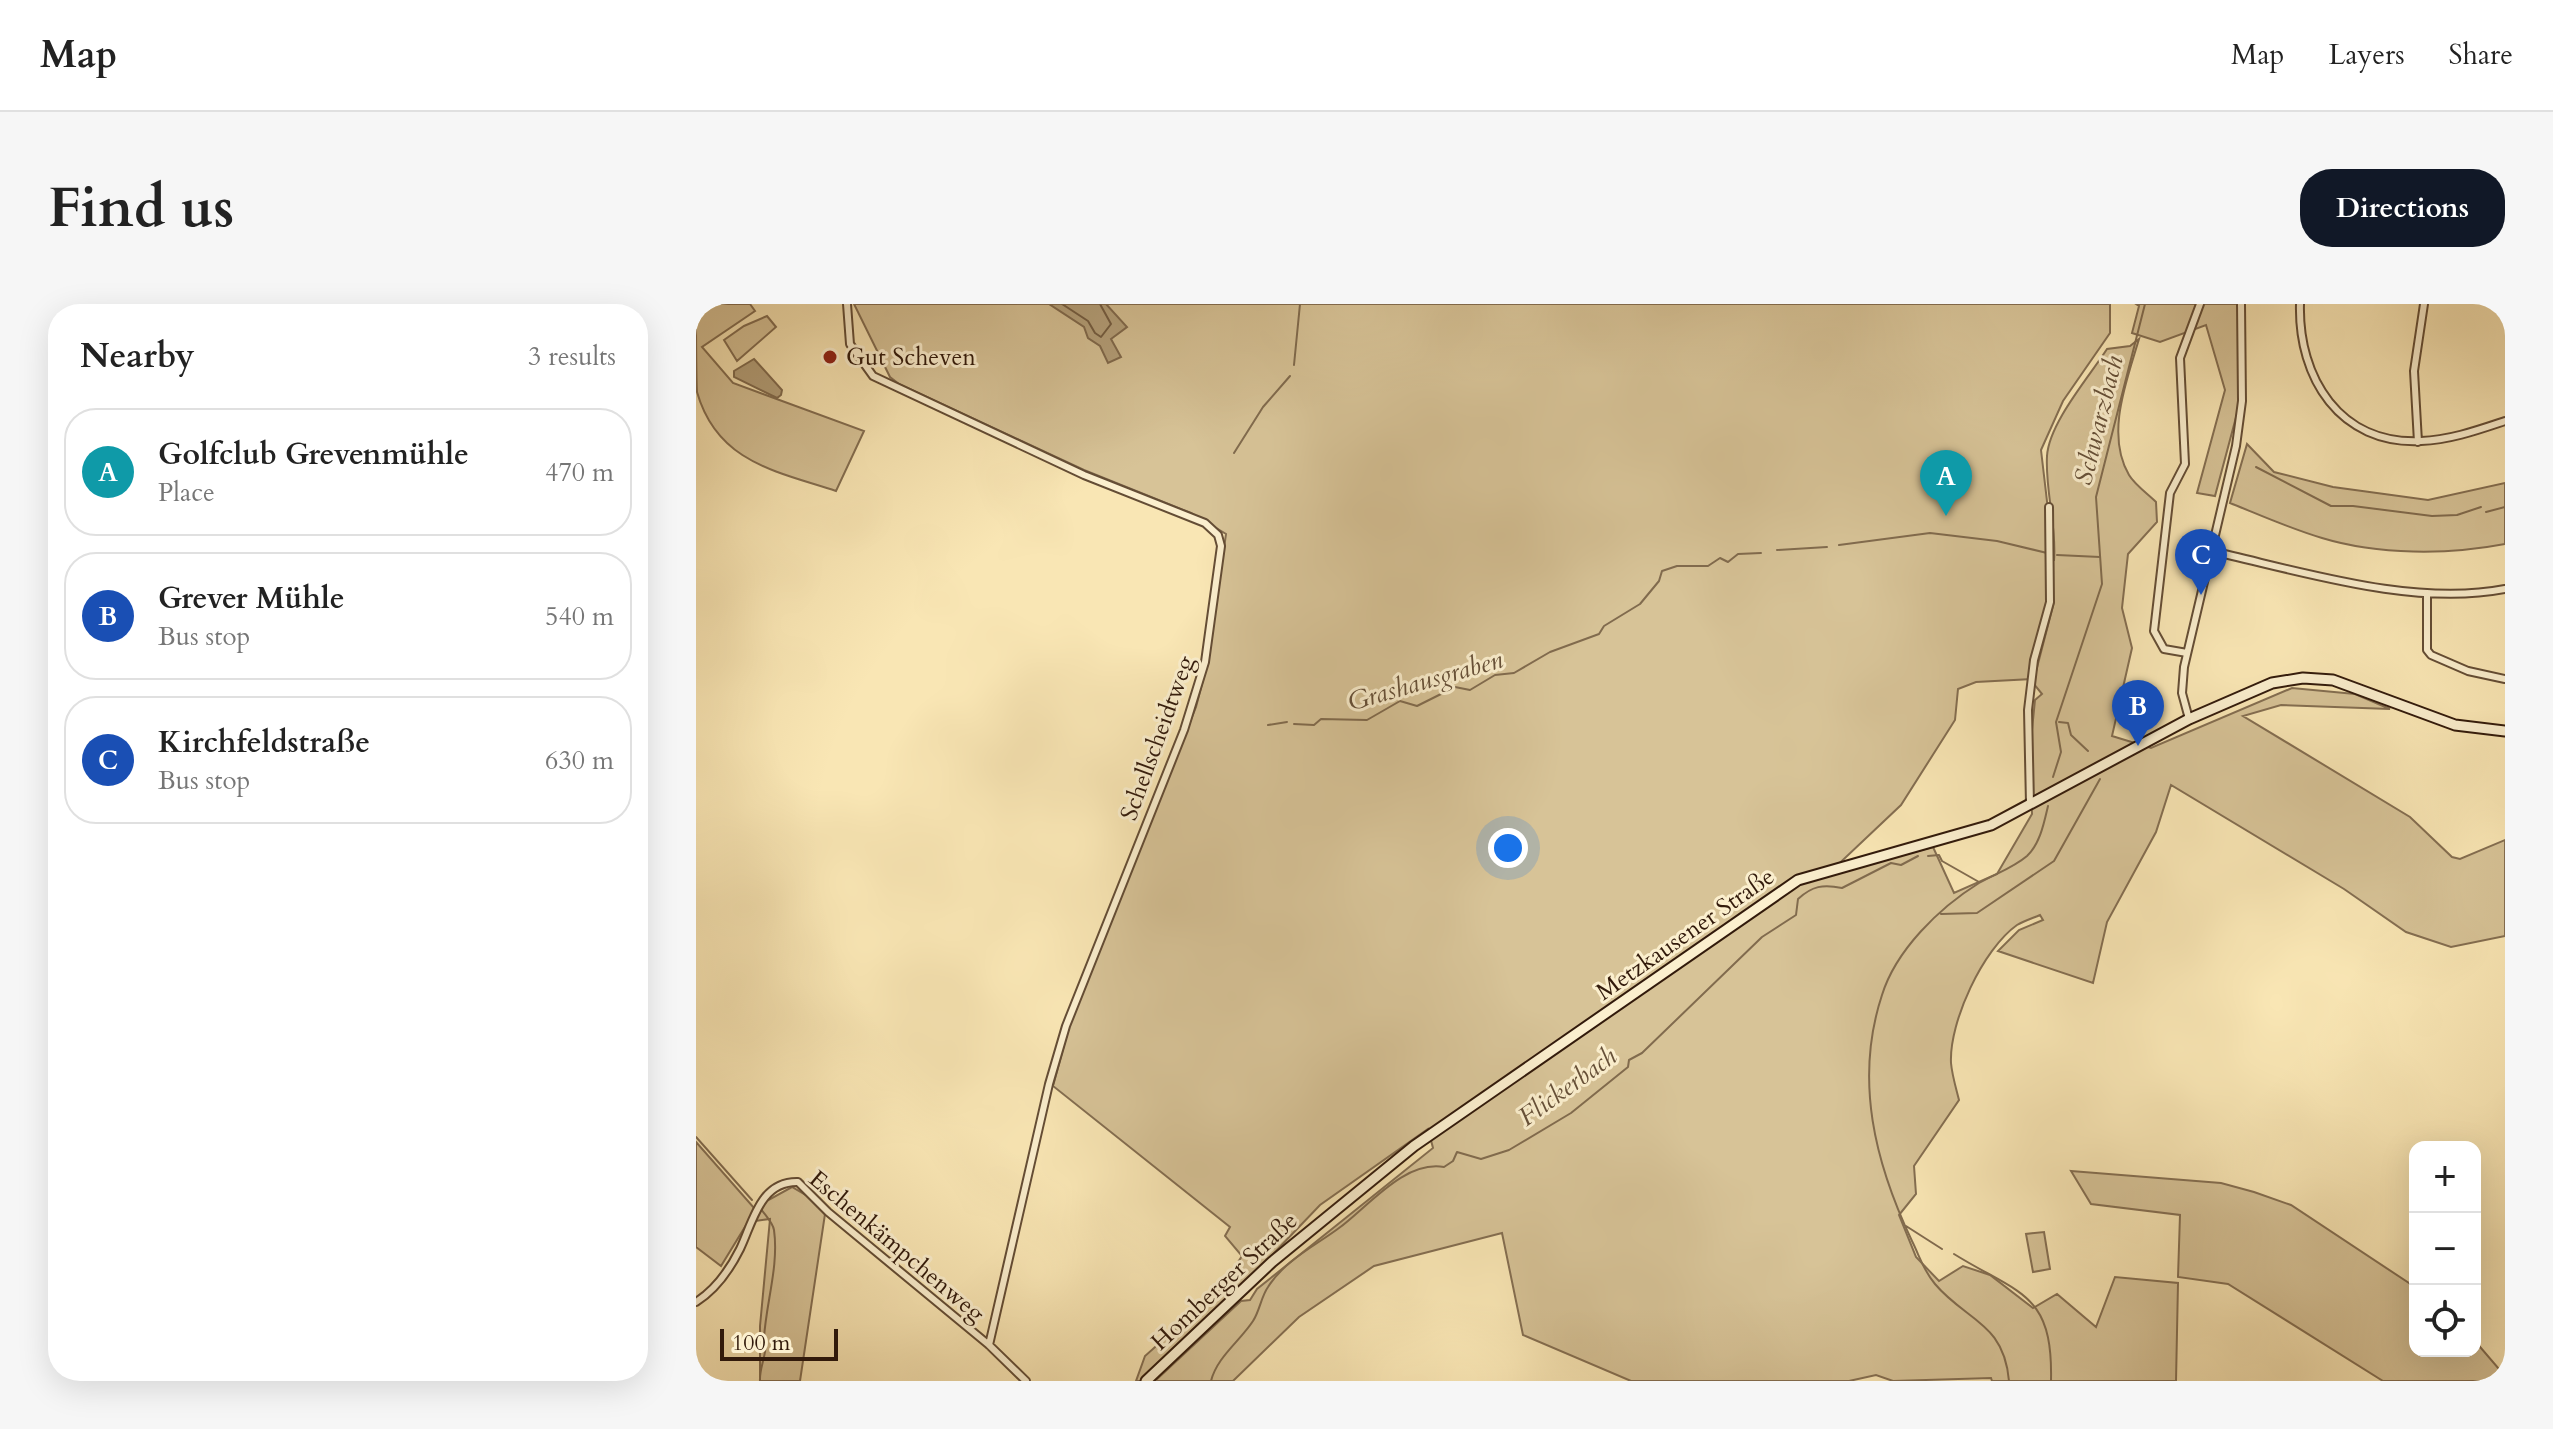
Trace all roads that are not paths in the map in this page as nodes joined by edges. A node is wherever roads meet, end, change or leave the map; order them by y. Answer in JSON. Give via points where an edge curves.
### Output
{"nodes":[{"id":1,"x":847,"y":304,"type":"edge"},
{"id":2,"x":2200,"y":304,"type":"edge"},
{"id":3,"x":2241,"y":304,"type":"edge"},
{"id":4,"x":2300,"y":304,"type":"edge"},
{"id":5,"x":2424,"y":304,"type":"edge"},
{"id":6,"x":2505,"y":421,"type":"edge"},
{"id":7,"x":2418,"y":442,"type":"junction"},
{"id":8,"x":2049,"y":507,"type":"dead end"},
{"id":9,"x":2211,"y":551,"type":"junction"},
{"id":10,"x":2505,"y":589,"type":"edge"},
{"id":11,"x":2427,"y":593,"type":"junction"},
{"id":12,"x":2187,"y":653,"type":"junction"},
{"id":13,"x":2505,"y":679,"type":"edge"},
{"id":14,"x":2189,"y":719,"type":"junction"},
{"id":15,"x":2505,"y":731,"type":"edge"},
{"id":16,"x":2030,"y":804,"type":"junction"},
{"id":17,"x":1331,"y":1212,"type":"joint"},
{"id":18,"x":696,"y":1302,"type":"edge"},
{"id":19,"x":989,"y":1345,"type":"junction"},
{"id":20,"x":1026,"y":1381,"type":"edge"},
{"id":21,"x":1146,"y":1381,"type":"edge"}],
"edges":[{"from":1,"to":19,"type":"street","name":"Schellscheidtweg","via":[[850,344],[873,376],[1084,475],[1205,523],[1221,546],[1205,662],[1184,730],[1066,1026]]},
{"from":2,"to":12,"type":"street","via":[[2181,353],[2185,464],[2170,493],[2154,631],[2164,649]]},
{"from":3,"to":9,"type":"street","via":[[2242,401]]},
{"from":4,"to":7,"type":"street","via":[[2299,333],[2306,358],[2330,405],[2376,436]]},
{"from":5,"to":7,"type":"street","via":[[2414,371]]},
{"from":6,"to":7,"type":"street","via":[[2452,438]]},
{"from":8,"to":16,"type":"street","via":[[2050,602],[2034,660],[2028,710]]},
{"from":9,"to":11,"type":"street"},
{"from":9,"to":12,"type":"street"},
{"from":10,"to":11,"type":"street","via":[[2466,596]]},
{"from":11,"to":13,"type":"street","via":[[2431,655]]},
{"from":12,"to":14,"type":"street","via":[[2182,693]]},
{"from":14,"to":15,"type":"main road","name":"Metzkausener Straße","via":[[2258,687],[2303,678],[2350,684],[2455,725]]},
{"from":14,"to":16,"type":"main road","name":"Metzkausener Straße"},
{"from":16,"to":17,"type":"main road","name":"Metzkausener Straße","via":[[1984,828],[1798,880],[1414,1146]]},
{"from":17,"to":21,"type":"main road","name":"Homberger Straße"},
{"from":18,"to":19,"type":"street","name":"Eschenkämpchenweg","via":[[735,1257],[765,1197],[783,1184],[798,1182]]},
{"from":19,"to":20,"type":"street","name":"Eschenkämpchenweg"}]}
